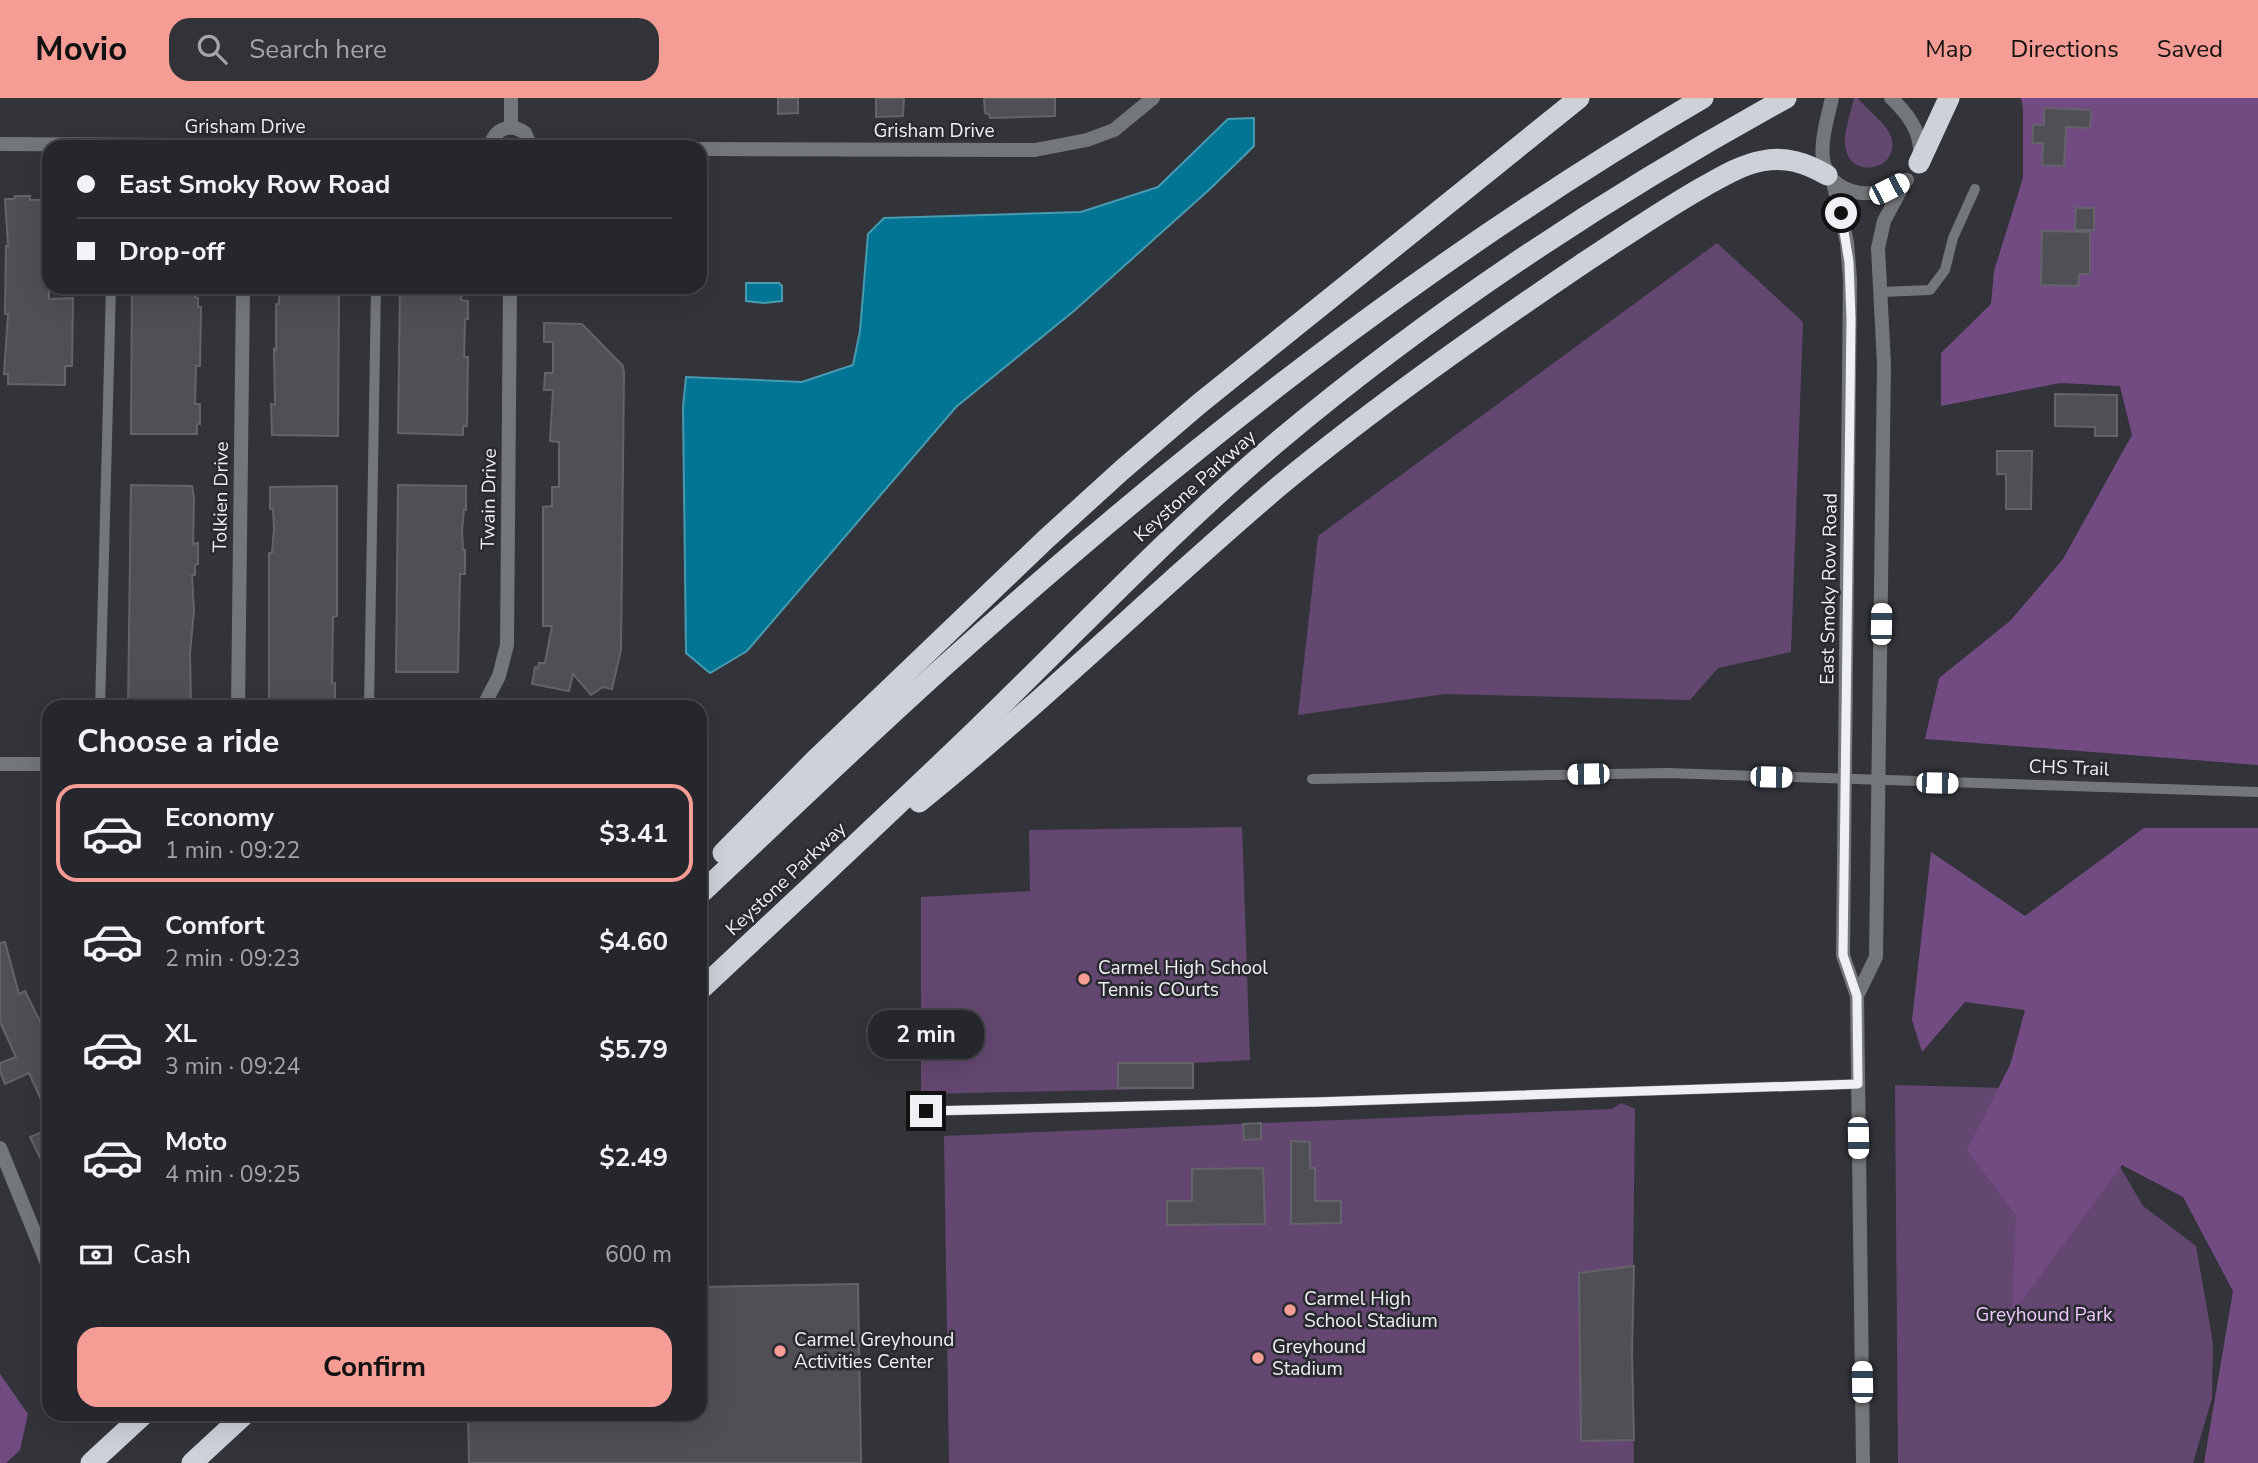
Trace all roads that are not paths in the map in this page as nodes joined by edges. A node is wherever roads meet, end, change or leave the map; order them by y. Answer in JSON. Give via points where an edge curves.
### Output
{"nodes":[{"id":1,"x":512,"y":98,"type":"edge"},
{"id":2,"x":1153,"y":98,"type":"edge"},
{"id":3,"x":1579,"y":98,"type":"edge"},
{"id":4,"x":1703,"y":98,"type":"edge"},
{"id":5,"x":1786,"y":98,"type":"edge"},
{"id":6,"x":1832,"y":98,"type":"edge"},
{"id":7,"x":1891,"y":98,"type":"edge"},
{"id":8,"x":1949,"y":98,"type":"edge"},
{"id":9,"x":510,"y":127,"type":"junction"},
{"id":10,"x":493,"y":140,"type":"edge"},
{"id":11,"x":528,"y":140,"type":"edge"},
{"id":12,"x":0,"y":144,"type":"edge"},
{"id":13,"x":42,"y":145,"type":"edge"},
{"id":14,"x":707,"y":149,"type":"edge"},
{"id":15,"x":1919,"y":163,"type":"junction"},
{"id":16,"x":1830,"y":179,"type":"junction"},
{"id":17,"x":1906,"y":180,"type":"junction"},
{"id":18,"x":1975,"y":189,"type":"dead end"},
{"id":19,"x":1881,"y":292,"type":"junction"},
{"id":20,"x":111,"y":294,"type":"edge"},
{"id":21,"x":243,"y":294,"type":"edge"},
{"id":22,"x":376,"y":294,"type":"edge"},
{"id":23,"x":510,"y":294,"type":"edge"},
{"id":24,"x":100,"y":700,"type":"edge"},
{"id":25,"x":238,"y":700,"type":"edge"},
{"id":26,"x":369,"y":700,"type":"edge"},
{"id":27,"x":487,"y":700,"type":"edge"},
{"id":28,"x":0,"y":764,"type":"edge"},
{"id":29,"x":42,"y":764,"type":"edge"},
{"id":30,"x":1312,"y":779,"type":"dead end"},
{"id":31,"x":1845,"y":779,"type":"junction"},
{"id":32,"x":1880,"y":781,"type":"junction"},
{"id":33,"x":2258,"y":792,"type":"edge"},
{"id":34,"x":707,"y":870,"type":"edge"},
{"id":35,"x":707,"y":887,"type":"edge"},
{"id":36,"x":792,"y":904,"type":"junction"},
{"id":37,"x":707,"y":983,"type":"edge"},
{"id":38,"x":1857,"y":996,"type":"junction"},
{"id":39,"x":1858,"y":1084,"type":"junction"},
{"id":40,"x":926,"y":1111,"type":"dead end"},
{"id":41,"x":0,"y":1148,"type":"edge"},
{"id":42,"x":42,"y":1251,"type":"edge"},
{"id":43,"x":136,"y":1421,"type":"edge"},
{"id":44,"x":238,"y":1421,"type":"edge"},
{"id":45,"x":194,"y":1462,"type":"edge"},
{"id":46,"x":91,"y":1463,"type":"edge"},
{"id":47,"x":1863,"y":1463,"type":"edge"}],
"edges":[{"from":1,"to":9,"type":"street"},
{"from":2,"to":14,"type":"street","name":"Grisham Drive","via":[[1114,130],[1035,150]]},
{"from":3,"to":34,"type":"highway","via":[[1122,470],[817,758]]},
{"from":4,"to":35,"type":"highway","name":"Keystone Parkway","via":[[1484,236],[1192,454],[943,667]]},
{"from":5,"to":36,"type":"highway","name":"Keystone Parkway","via":[[1566,230],[1419,332],[1301,422],[1190,520]]},
{"from":6,"to":16,"type":"street","name":"East Smoky Row Road","via":[[1823,143]]},
{"from":7,"to":15,"type":"street","via":[[1911,120],[1920,147]]},
{"from":8,"to":15,"type":"highway"},
{"from":9,"to":10,"type":"street","via":[[500,130]]},
{"from":9,"to":11,"type":"street","via":[[525,133]]},
{"from":12,"to":13,"type":"street","name":"Grisham Drive"},
{"from":15,"to":17,"type":"street","name":"East Smoky Row Road"},
{"from":16,"to":17,"type":"street","via":[[1851,191],[1871,193]]},
{"from":16,"to":31,"type":"street","name":"East Smoky Row Road","via":[[1847,242],[1850,280]]},
{"from":16,"to":36,"type":"highway","via":[[1806,164],[1782,159],[1734,170],[1678,201],[1486,329],[1303,467],[966,764]]},
{"from":17,"to":19,"type":"street","name":"East Smoky Row Road","via":[[1880,233]]},
{"from":18,"to":19,"type":"lane","via":[[1953,237],[1945,270],[1930,290]]},
{"from":19,"to":32,"type":"street","name":"East Smoky Row Road"},
{"from":20,"to":24,"type":"lane"},
{"from":21,"to":25,"type":"street","name":"Tolkien Drive"},
{"from":22,"to":26,"type":"lane"},
{"from":23,"to":27,"type":"street","name":"Twain Drive","via":[[507,645]]},
{"from":28,"to":29,"type":"street"},
{"from":30,"to":31,"type":"lane","name":"CHS Trail","via":[[1667,773]]},
{"from":31,"to":32,"type":"lane","name":"CHS Trail"},
{"from":31,"to":38,"type":"street","name":"East Smoky Row Road","via":[[1843,955]]},
{"from":32,"to":33,"type":"lane","name":"CHS Trail"},
{"from":32,"to":38,"type":"street","name":"East Smoky Row Road","via":[[1876,957]]},
{"from":36,"to":37,"type":"highway","name":"Keystone Parkway"},
{"from":38,"to":39,"type":"street","name":"East Smoky Row Road"},
{"from":39,"to":40,"type":"lane"},
{"from":39,"to":47,"type":"street","name":"East Smoky Row Road"},
{"from":41,"to":42,"type":"street"},
{"from":43,"to":46,"type":"highway"},
{"from":44,"to":45,"type":"highway"}]}
